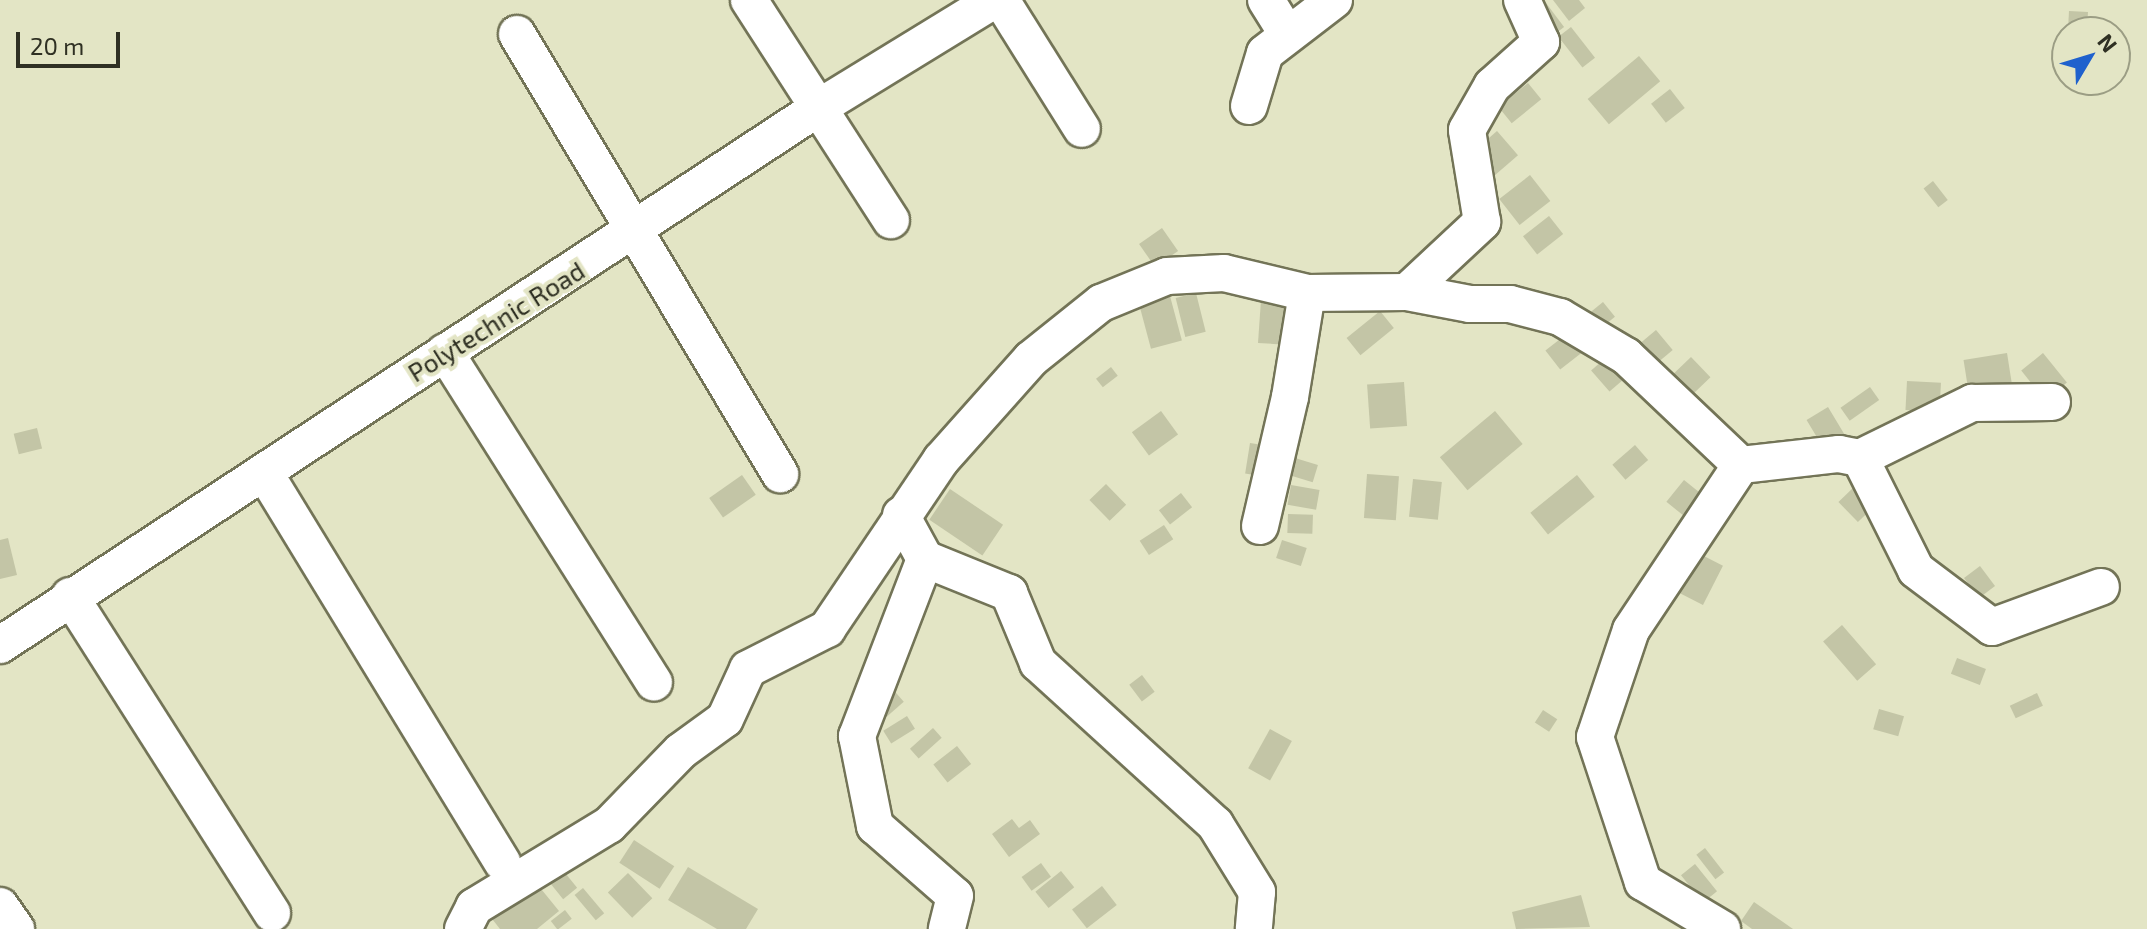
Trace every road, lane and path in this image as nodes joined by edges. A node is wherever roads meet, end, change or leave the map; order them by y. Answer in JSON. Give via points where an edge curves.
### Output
{"nodes":[{"id":1,"x":749,"y":0,"type":"edge"},
{"id":2,"x":994,"y":0,"type":"edge"},
{"id":3,"x":1001,"y":0,"type":"edge"},
{"id":4,"x":1334,"y":0,"type":"edge"},
{"id":5,"x":1522,"y":0,"type":"edge"},
{"id":6,"x":517,"y":34,"type":"dead end"},
{"id":7,"x":1249,"y":106,"type":"dead end"},
{"id":8,"x":818,"y":108,"type":"junction"},
{"id":9,"x":1082,"y":129,"type":"dead end"},
{"id":10,"x":891,"y":220,"type":"dead end"},
{"id":11,"x":637,"y":232,"type":"junction"},
{"id":12,"x":1407,"y":292,"type":"junction"},
{"id":13,"x":1307,"y":293,"type":"junction"},
{"id":14,"x":445,"y":352,"type":"junction"},
{"id":15,"x":2052,"y":402,"type":"dead end"},
{"id":16,"x":1860,"y":458,"type":"junction"},
{"id":17,"x":1741,"y":465,"type":"junction"},
{"id":18,"x":264,"y":472,"type":"junction"},
{"id":19,"x":780,"y":474,"type":"dead end"},
{"id":20,"x":901,"y":515,"type":"junction"},
{"id":21,"x":1260,"y":526,"type":"dead end"},
{"id":22,"x":925,"y":559,"type":"junction"},
{"id":23,"x":2101,"y":587,"type":"dead end"},
{"id":24,"x":70,"y":596,"type":"junction"},
{"id":25,"x":0,"y":645,"type":"edge"},
{"id":26,"x":654,"y":682,"type":"dead end"},
{"id":27,"x":502,"y":862,"type":"dead end"},
{"id":28,"x":0,"y":906,"type":"edge"},
{"id":29,"x":272,"y":913,"type":"dead end"},
{"id":30,"x":16,"y":929,"type":"edge"},
{"id":31,"x":463,"y":929,"type":"edge"},
{"id":32,"x":947,"y":929,"type":"edge"},
{"id":33,"x":1254,"y":929,"type":"edge"},
{"id":34,"x":1722,"y":929,"type":"edge"}],
"edges":[{"from":1,"to":8,"type":"street"},
{"from":2,"to":8,"type":"street","name":"Polytechnic Road"},
{"from":3,"to":9,"type":"street"},
{"from":4,"to":7,"type":"street","via":[[1265,53]]},
{"from":5,"to":12,"type":"street","via":[[1541,42],[1492,86],[1467,130],[1482,222]]},
{"from":6,"to":11,"type":"street"},
{"from":8,"to":10,"type":"street"},
{"from":8,"to":11,"type":"street","name":"Polytechnic Road"},
{"from":11,"to":14,"type":"street","name":"Polytechnic Road"},
{"from":11,"to":19,"type":"street"},
{"from":12,"to":13,"type":"street"},
{"from":12,"to":17,"type":"street","via":[[1470,304],[1510,304],[1560,317],[1626,356]]},
{"from":13,"to":20,"type":"street","via":[[1224,273],[1167,276],[1101,303],[1031,359],[941,460]]},
{"from":13,"to":21,"type":"street"},
{"from":14,"to":18,"type":"street","name":"Polytechnic Road"},
{"from":14,"to":26,"type":"street"},
{"from":15,"to":16,"type":"street","via":[[1972,403]]},
{"from":16,"to":17,"type":"street","via":[[1839,454]]},
{"from":16,"to":23,"type":"street","via":[[1916,570],[1992,627]]},
{"from":17,"to":34,"type":"street","via":[[1631,630],[1595,737],[1643,882]]},
{"from":18,"to":24,"type":"street","name":"Polytechnic Road"},
{"from":18,"to":27,"type":"street"},
{"from":20,"to":22,"type":"street"},
{"from":20,"to":31,"type":"street","via":[[827,629],[748,669],[725,719],[681,751],[609,825],[474,907]]},
{"from":22,"to":32,"type":"street","via":[[857,736],[875,826],[955,896]]},
{"from":22,"to":33,"type":"street","via":[[1009,593],[1038,663],[1215,824],[1257,892]]},
{"from":24,"to":25,"type":"street","name":"Polytechnic Road"},
{"from":24,"to":29,"type":"street"},
{"from":28,"to":30,"type":"street"}]}
